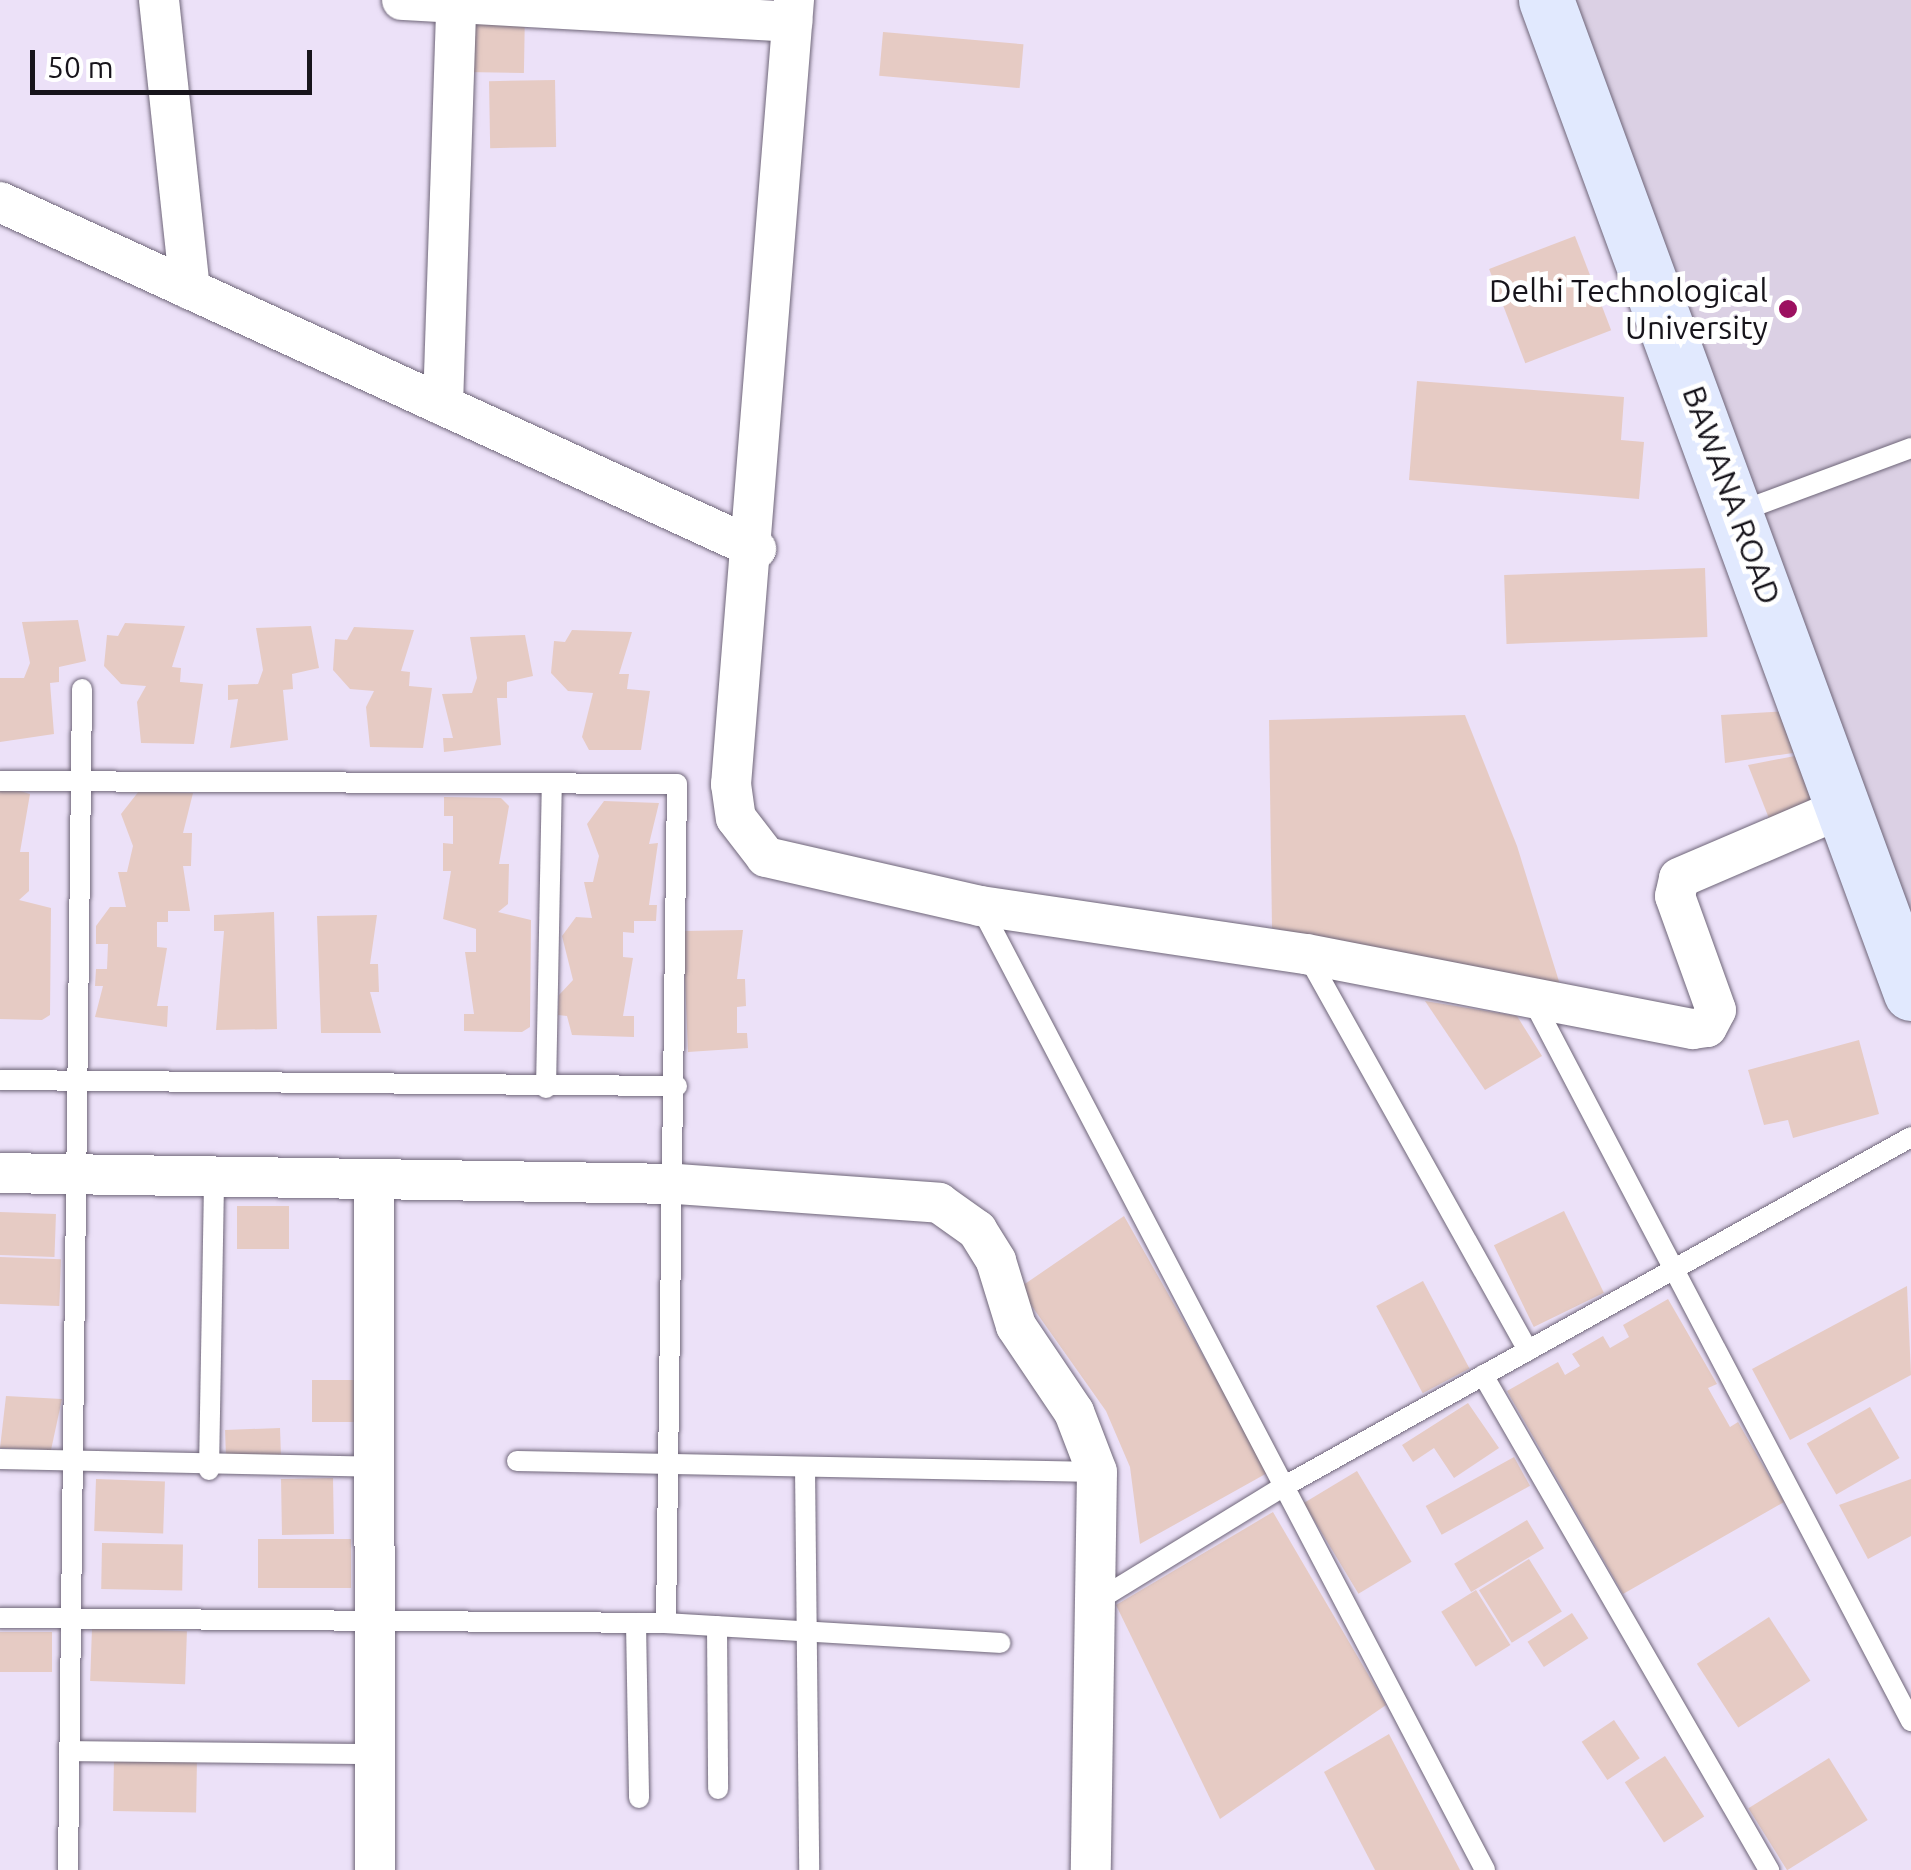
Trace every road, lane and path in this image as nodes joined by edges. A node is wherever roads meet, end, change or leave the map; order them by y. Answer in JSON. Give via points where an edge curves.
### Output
{"nodes":[{"id":1,"x":159,"y":0,"type":"edge"},
{"id":2,"x":402,"y":0,"type":"edge"},
{"id":3,"x":1546,"y":0,"type":"edge"},
{"id":4,"x":456,"y":3,"type":"junction"},
{"id":5,"x":793,"y":11,"type":"edge"},
{"id":6,"x":0,"y":202,"type":"edge"},
{"id":7,"x":190,"y":289,"type":"junction"},
{"id":8,"x":443,"y":406,"type":"junction"},
{"id":9,"x":1911,"y":448,"type":"edge"},
{"id":10,"x":1739,"y":512,"type":"junction"},
{"id":11,"x":756,"y":549,"type":"junction"},
{"id":12,"x":82,"y":690,"type":"dead end"},
{"id":13,"x":0,"y":781,"type":"edge"},
{"id":14,"x":80,"y":784,"type":"junction"},
{"id":15,"x":552,"y":784,"type":"junction"},
{"id":16,"x":1845,"y":807,"type":"junction"},
{"id":17,"x":980,"y":906,"type":"junction"},
{"id":18,"x":1306,"y":954,"type":"junction"},
{"id":19,"x":1908,"y":976,"type":"edge"},
{"id":20,"x":1530,"y":996,"type":"junction"},
{"id":21,"x":0,"y":1080,"type":"edge"},
{"id":22,"x":72,"y":1081,"type":"junction"},
{"id":23,"x":677,"y":1086,"type":"junction"},
{"id":24,"x":546,"y":1088,"type":"junction"},
{"id":25,"x":1911,"y":1137,"type":"edge"},
{"id":26,"x":0,"y":1173,"type":"edge"},
{"id":27,"x":70,"y":1174,"type":"junction"},
{"id":28,"x":214,"y":1176,"type":"junction"},
{"id":29,"x":374,"y":1179,"type":"junction"},
{"id":30,"x":677,"y":1184,"type":"junction"},
{"id":31,"x":1678,"y":1266,"type":"junction"},
{"id":32,"x":1528,"y":1350,"type":"junction"},
{"id":33,"x":1483,"y":1375,"type":"junction"},
{"id":34,"x":0,"y":1459,"type":"edge"},
{"id":35,"x":517,"y":1461,"type":"dead end"},
{"id":36,"x":72,"y":1464,"type":"junction"},
{"id":37,"x":670,"y":1464,"type":"junction"},
{"id":38,"x":375,"y":1466,"type":"junction"},
{"id":39,"x":804,"y":1466,"type":"junction"},
{"id":40,"x":210,"y":1470,"type":"junction"},
{"id":41,"x":1097,"y":1472,"type":"junction"},
{"id":42,"x":1283,"y":1487,"type":"junction"},
{"id":43,"x":1095,"y":1602,"type":"junction"},
{"id":44,"x":0,"y":1618,"type":"edge"},
{"id":45,"x":70,"y":1619,"type":"junction"},
{"id":46,"x":375,"y":1622,"type":"junction"},
{"id":47,"x":636,"y":1623,"type":"junction"},
{"id":48,"x":666,"y":1623,"type":"junction"},
{"id":49,"x":717,"y":1626,"type":"junction"},
{"id":50,"x":804,"y":1632,"type":"junction"},
{"id":51,"x":1000,"y":1642,"type":"dead end"},
{"id":52,"x":1911,"y":1722,"type":"edge"},
{"id":53,"x":69,"y":1751,"type":"junction"},
{"id":54,"x":375,"y":1754,"type":"junction"},
{"id":55,"x":718,"y":1789,"type":"dead end"},
{"id":56,"x":638,"y":1798,"type":"dead end"},
{"id":57,"x":68,"y":1870,"type":"edge"},
{"id":58,"x":375,"y":1870,"type":"edge"},
{"id":59,"x":810,"y":1870,"type":"edge"},
{"id":60,"x":1091,"y":1870,"type":"edge"},
{"id":61,"x":1485,"y":1870,"type":"edge"},
{"id":62,"x":1769,"y":1870,"type":"edge"}],
"edges":[{"from":1,"to":7,"type":"street"},
{"from":2,"to":4,"type":"street"},
{"from":3,"to":10,"type":"main road","name":"BAWANA ROAD"},
{"from":4,"to":5,"type":"street"},
{"from":4,"to":8,"type":"street"},
{"from":5,"to":11,"type":"street"},
{"from":6,"to":7,"type":"street"},
{"from":7,"to":8,"type":"street"},
{"from":8,"to":11,"type":"street"},
{"from":9,"to":10,"type":"lane"},
{"from":10,"to":16,"type":"main road","name":"BAWANA ROAD"},
{"from":11,"to":17,"type":"street","via":[[731,784],[736,818],[766,858],[797,872]]},
{"from":12,"to":14,"type":"lane"},
{"from":13,"to":14,"type":"lane"},
{"from":14,"to":15,"type":"lane"},
{"from":14,"to":22,"type":"lane"},
{"from":15,"to":23,"type":"lane","via":[[678,784]]},
{"from":15,"to":24,"type":"lane"},
{"from":16,"to":19,"type":"main road","name":"BAWANA ROAD"},
{"from":16,"to":20,"type":"street","via":[[1679,878],[1676,896],[1716,1010],[1707,1027]]},
{"from":17,"to":18,"type":"street"},
{"from":17,"to":42,"type":"lane"},
{"from":18,"to":20,"type":"street"},
{"from":18,"to":32,"type":"lane"},
{"from":20,"to":31,"type":"lane"},
{"from":21,"to":22,"type":"lane"},
{"from":22,"to":24,"type":"lane"},
{"from":22,"to":27,"type":"lane"},
{"from":23,"to":24,"type":"lane"},
{"from":23,"to":30,"type":"lane"},
{"from":25,"to":31,"type":"lane"},
{"from":26,"to":27,"type":"street"},
{"from":27,"to":28,"type":"street"},
{"from":27,"to":36,"type":"lane"},
{"from":28,"to":29,"type":"street"},
{"from":28,"to":40,"type":"lane"},
{"from":29,"to":30,"type":"street"},
{"from":29,"to":38,"type":"street"},
{"from":30,"to":37,"type":"lane"},
{"from":30,"to":41,"type":"street","via":[[940,1203],[977,1230],[996,1261],[1016,1326],[1074,1412]]},
{"from":31,"to":32,"type":"lane"},
{"from":31,"to":52,"type":"lane"},
{"from":32,"to":33,"type":"lane"},
{"from":33,"to":42,"type":"lane"},
{"from":33,"to":62,"type":"lane"},
{"from":34,"to":36,"type":"lane"},
{"from":35,"to":37,"type":"lane"},
{"from":36,"to":40,"type":"lane"},
{"from":36,"to":45,"type":"lane"},
{"from":37,"to":39,"type":"lane"},
{"from":37,"to":48,"type":"lane"},
{"from":38,"to":40,"type":"lane"},
{"from":38,"to":46,"type":"street"},
{"from":39,"to":41,"type":"lane"},
{"from":39,"to":50,"type":"lane"},
{"from":41,"to":43,"type":"street"},
{"from":42,"to":43,"type":"lane"},
{"from":42,"to":61,"type":"lane"},
{"from":43,"to":60,"type":"street"},
{"from":44,"to":45,"type":"lane"},
{"from":45,"to":46,"type":"lane"},
{"from":45,"to":53,"type":"lane"},
{"from":46,"to":47,"type":"lane"},
{"from":46,"to":54,"type":"street"},
{"from":47,"to":48,"type":"lane"},
{"from":47,"to":56,"type":"lane"},
{"from":48,"to":49,"type":"lane"},
{"from":49,"to":50,"type":"lane"},
{"from":49,"to":55,"type":"lane"},
{"from":50,"to":51,"type":"lane"},
{"from":50,"to":59,"type":"lane"},
{"from":53,"to":54,"type":"lane"},
{"from":53,"to":57,"type":"lane"},
{"from":54,"to":58,"type":"street"}]}
